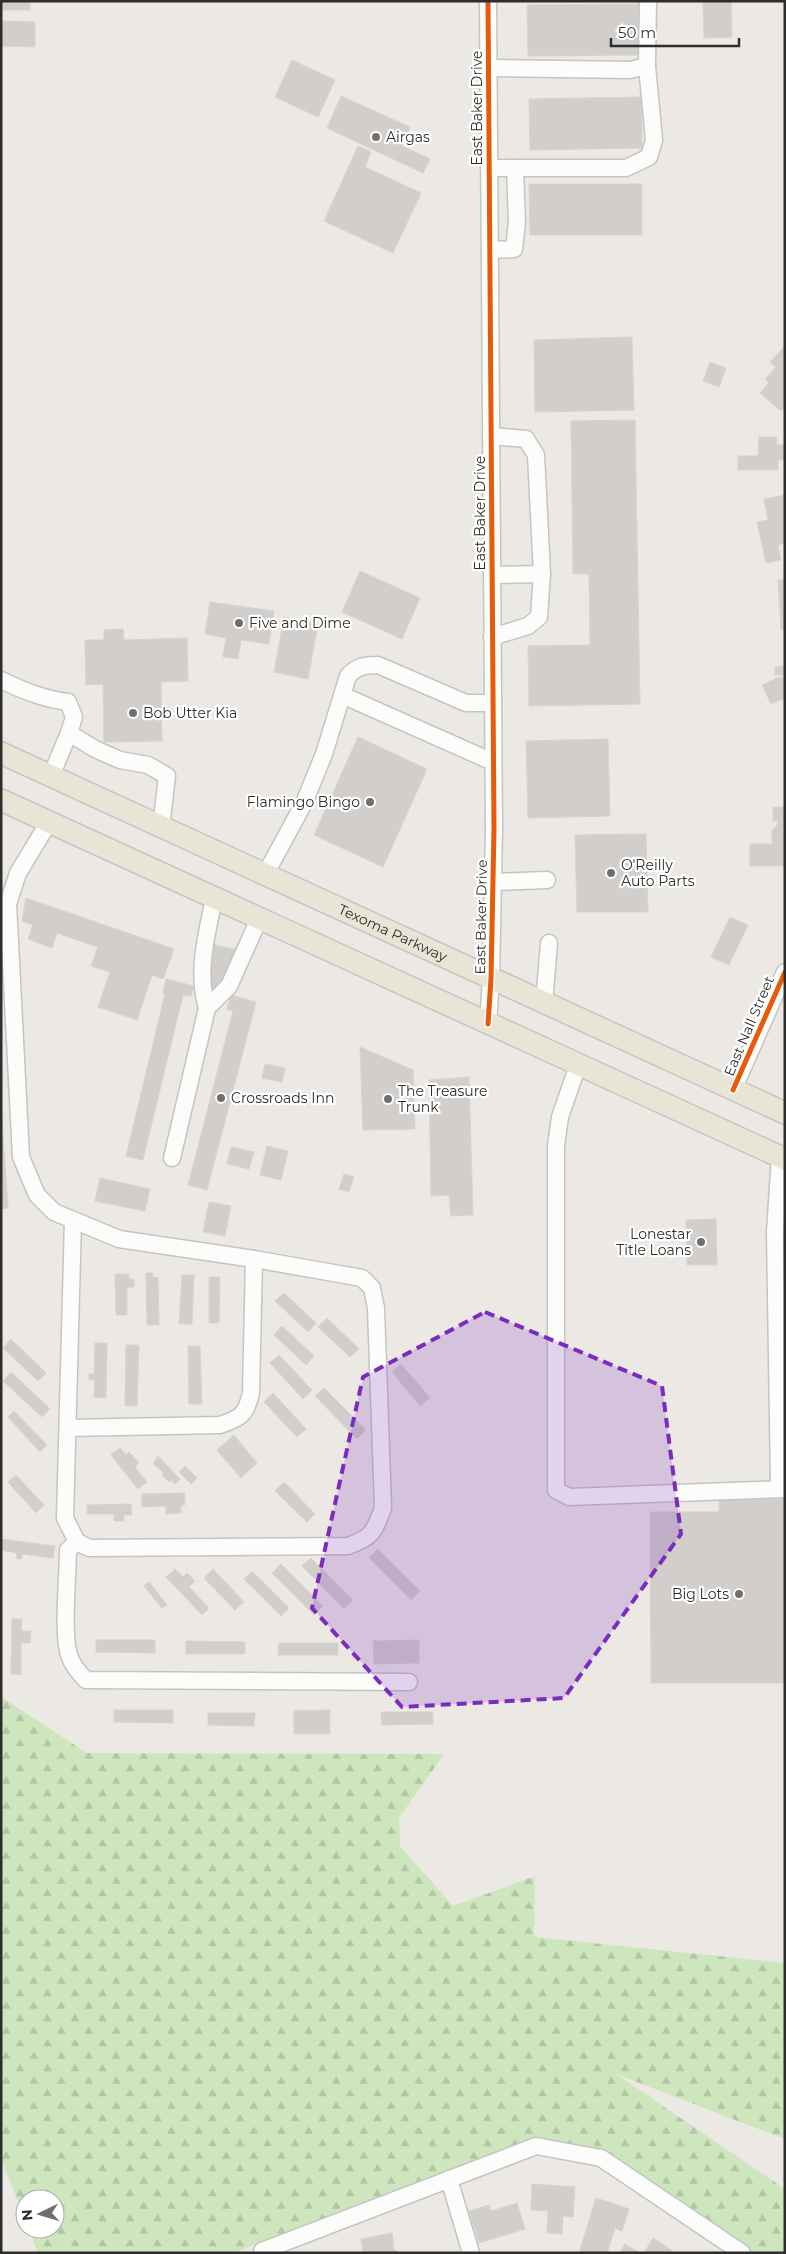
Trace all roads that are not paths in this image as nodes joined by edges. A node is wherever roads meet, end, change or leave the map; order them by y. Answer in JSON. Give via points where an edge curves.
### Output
{"nodes":[{"id":1,"x":488,"y":1,"type":"edge"},
{"id":2,"x":648,"y":1,"type":"edge"},
{"id":3,"x":647,"y":66,"type":"junction"},
{"id":4,"x":488,"y":68,"type":"junction"},
{"id":5,"x":489,"y":168,"type":"junction"},
{"id":6,"x":515,"y":168,"type":"junction"},
{"id":7,"x":490,"y":250,"type":"junction"},
{"id":8,"x":491,"y":436,"type":"junction"},
{"id":9,"x":492,"y":574,"type":"junction"},
{"id":10,"x":542,"y":574,"type":"junction"},
{"id":11,"x":492,"y":637,"type":"junction"},
{"id":12,"x":1,"y":680,"type":"edge"},
{"id":13,"x":342,"y":695,"type":"junction"},
{"id":14,"x":493,"y":703,"type":"junction"},
{"id":15,"x":70,"y":733,"type":"junction"},
{"id":16,"x":1,"y":753,"type":"edge"},
{"id":17,"x":493,"y":762,"type":"junction"},
{"id":18,"x":51,"y":776,"type":"junction"},
{"id":19,"x":1,"y":800,"type":"edge"},
{"id":20,"x":49,"y":822,"type":"junction"},
{"id":21,"x":162,"y":827,"type":"junction"},
{"id":22,"x":265,"y":874,"type":"junction"},
{"id":23,"x":547,"y":880,"type":"dead end"},
{"id":24,"x":493,"y":882,"type":"junction"},
{"id":25,"x":214,"y":898,"type":"junction"},
{"id":26,"x":259,"y":919,"type":"junction"},
{"id":27,"x":549,"y":943,"type":"dead end"},
{"id":28,"x":785,"y":972,"type":"edge"},
{"id":29,"x":491,"y":979,"type":"junction"},
{"id":30,"x":544,"y":1003,"type":"junction"},
{"id":31,"x":207,"y":1008,"type":"junction"},
{"id":32,"x":488,"y":1024,"type":"junction"},
{"id":33,"x":578,"y":1065,"type":"junction"},
{"id":34,"x":734,"y":1090,"type":"junction"},
{"id":35,"x":783,"y":1108,"type":"edge"},
{"id":36,"x":172,"y":1158,"type":"dead end"},
{"id":37,"x":782,"y":1158,"type":"edge"},
{"id":38,"x":73,"y":1220,"type":"junction"},
{"id":39,"x":254,"y":1259,"type":"junction"},
{"id":40,"x":68,"y":1428,"type":"junction"},
{"id":41,"x":785,"y":1489,"type":"edge"},
{"id":42,"x":77,"y":1542,"type":"junction"},
{"id":43,"x":409,"y":1682,"type":"dead end"},
{"id":44,"x":449,"y":2179,"type":"junction"},
{"id":45,"x":263,"y":2253,"type":"edge"},
{"id":46,"x":471,"y":2253,"type":"edge"},
{"id":47,"x":742,"y":2253,"type":"edge"}],
"edges":[{"from":1,"to":4,"type":"street","name":"East Baker Drive"},
{"from":2,"to":3,"type":"street"},
{"from":3,"to":4,"type":"street","via":[[630,70]]},
{"from":3,"to":6,"type":"street","via":[[654,140],[649,157],[626,168]]},
{"from":4,"to":5,"type":"street","name":"East Baker Drive"},
{"from":5,"to":6,"type":"street"},
{"from":5,"to":7,"type":"street","name":"East Baker Drive"},
{"from":6,"to":7,"type":"street","via":[[517,222],[514,249]]},
{"from":7,"to":8,"type":"street","name":"East Baker Drive"},
{"from":8,"to":9,"type":"street","name":"East Baker Drive"},
{"from":8,"to":10,"type":"street","via":[[526,439],[536,455]]},
{"from":9,"to":10,"type":"street"},
{"from":9,"to":11,"type":"street","name":"East Baker Drive"},
{"from":10,"to":11,"type":"street","via":[[539,617],[528,626]]},
{"from":11,"to":14,"type":"street","name":"East Baker Drive"},
{"from":12,"to":15,"type":"street","via":[[50,700],[68,702],[74,716]]},
{"from":13,"to":14,"type":"street","via":[[348,676],[355,668],[378,665],[466,703]]},
{"from":13,"to":17,"type":"street"},
{"from":13,"to":22,"type":"street","via":[[324,754],[304,803]]},
{"from":14,"to":17,"type":"street","name":"East Baker Drive"},
{"from":15,"to":18,"type":"street"},
{"from":15,"to":21,"type":"street","via":[[95,749],[120,760],[148,765],[166,776]]},
{"from":16,"to":18,"type":"main road","name":"Texoma Parkway"},
{"from":17,"to":24,"type":"street","name":"East Baker Drive"},
{"from":18,"to":21,"type":"main road","name":"Texoma Parkway"},
{"from":19,"to":20,"type":"main road"},
{"from":20,"to":25,"type":"main road"},
{"from":20,"to":38,"type":"street","via":[[18,873],[8,904],[21,1157],[37,1196],[54,1212]]},
{"from":21,"to":22,"type":"main road","name":"Texoma Parkway"},
{"from":22,"to":29,"type":"main road","name":"Texoma Parkway"},
{"from":23,"to":24,"type":"street"},
{"from":24,"to":29,"type":"street","name":"East Baker Drive"},
{"from":25,"to":26,"type":"main road"},
{"from":25,"to":31,"type":"street","via":[[202,963],[203,995]]},
{"from":26,"to":31,"type":"street","via":[[229,986]]},
{"from":26,"to":32,"type":"main road"},
{"from":27,"to":30,"type":"street"},
{"from":28,"to":34,"type":"street","name":"East Nall Street"},
{"from":29,"to":30,"type":"main road","name":"Texoma Parkway"},
{"from":29,"to":32,"type":"street","name":"East Baker Drive"},
{"from":30,"to":34,"type":"main road","name":"Texoma Parkway"},
{"from":31,"to":36,"type":"street"},
{"from":32,"to":33,"type":"main road"},
{"from":33,"to":37,"type":"main road"},
{"from":33,"to":41,"type":"street","via":[[560,1116],[556,1146],[556,1490],[569,1497]]},
{"from":34,"to":35,"type":"main road","name":"Texoma Parkway"},
{"from":37,"to":41,"type":"street","via":[[775,1232],[779,1482]]},
{"from":38,"to":39,"type":"street","via":[[119,1239]]},
{"from":38,"to":40,"type":"street"},
{"from":39,"to":40,"type":"street","via":[[251,1393],[248,1408],[238,1419],[220,1425]]},
{"from":39,"to":42,"type":"street","via":[[362,1278],[372,1288],[376,1308],[383,1508],[376,1528],[364,1540],[348,1546],[89,1548]]},
{"from":40,"to":42,"type":"street","via":[[65,1518]]},
{"from":42,"to":43,"type":"street","via":[[68,1550],[66,1636],[68,1654],[86,1680]]},
{"from":44,"to":45,"type":"street"},
{"from":44,"to":46,"type":"street"},
{"from":44,"to":47,"type":"street","via":[[536,2146],[600,2158]]}]}
